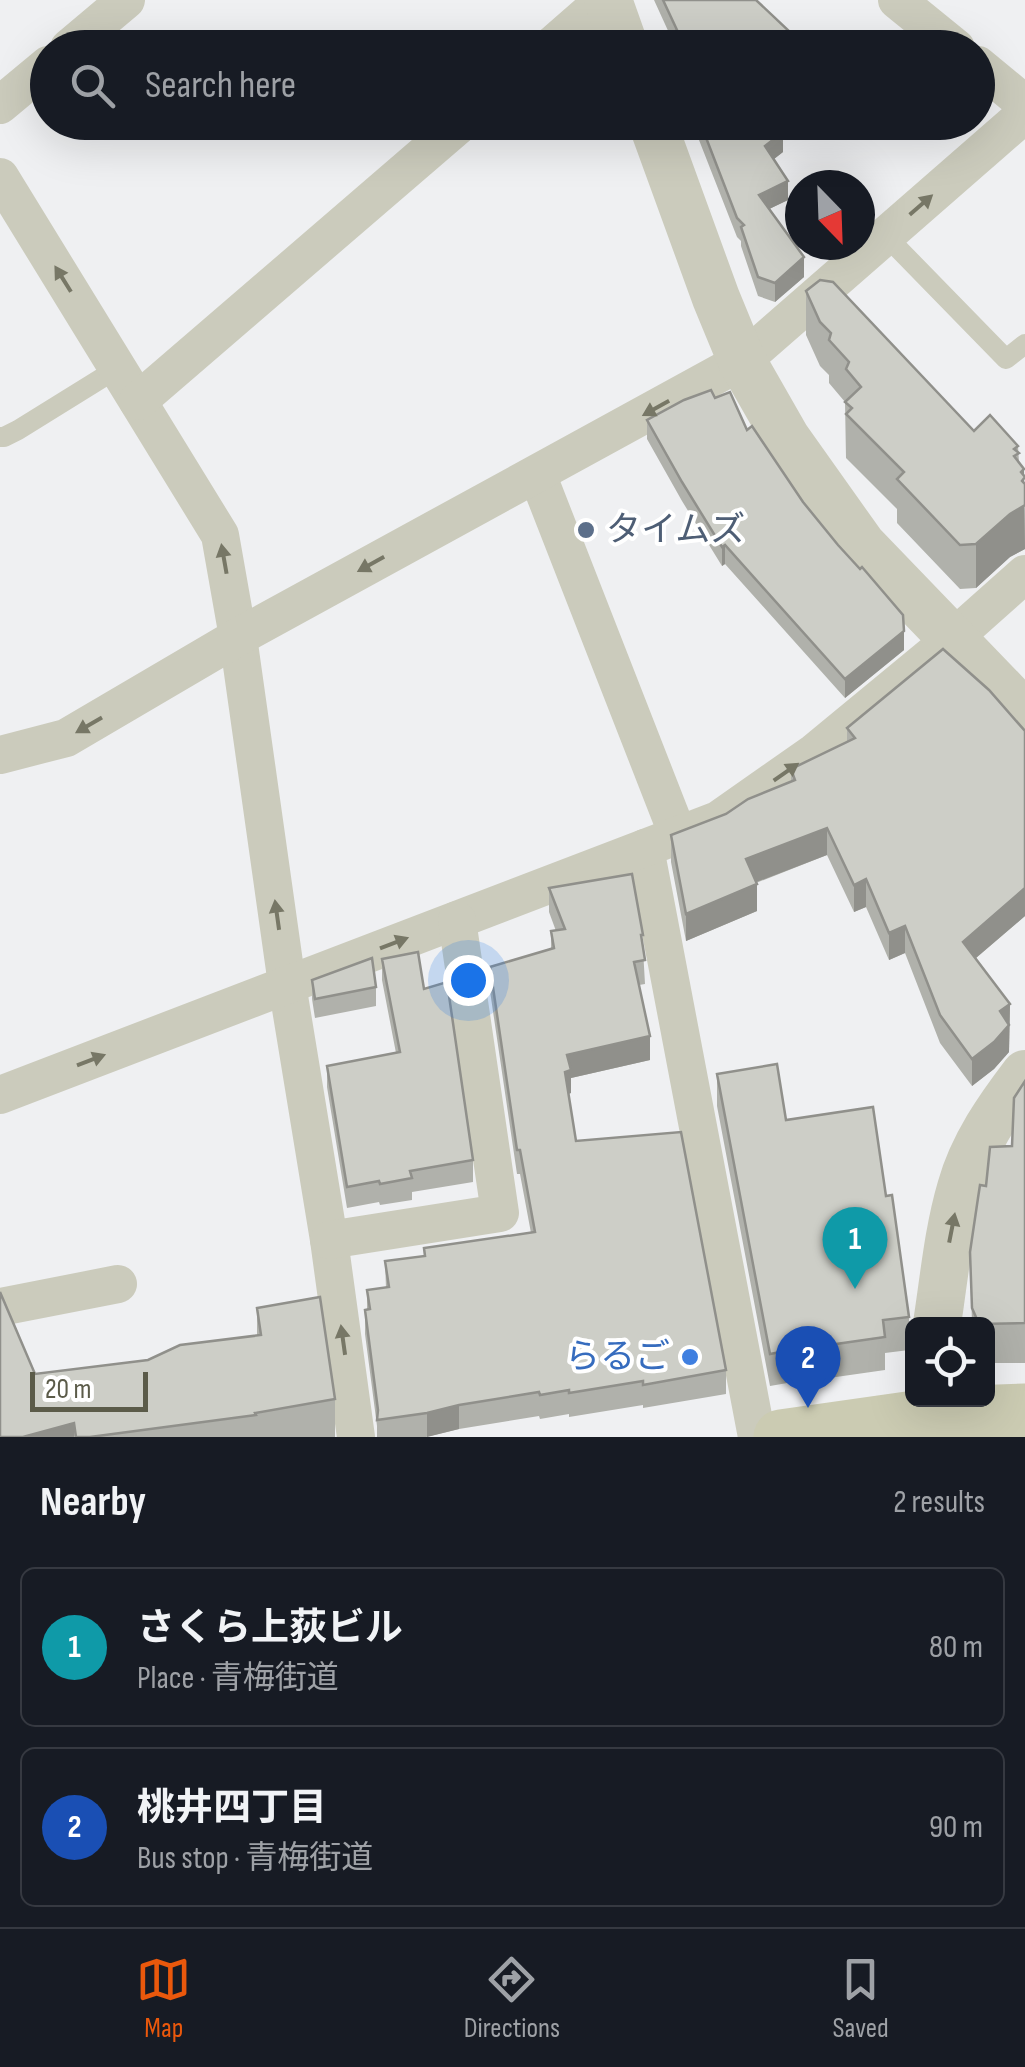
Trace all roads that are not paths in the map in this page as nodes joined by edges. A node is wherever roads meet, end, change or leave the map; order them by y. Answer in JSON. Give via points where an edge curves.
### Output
{"nodes":[{"id":1,"x":126,"y":0,"type":"edge"},
{"id":2,"x":606,"y":0,"type":"edge"},
{"id":3,"x":897,"y":0,"type":"edge"},
{"id":4,"x":90,"y":30,"type":"edge"},
{"id":5,"x":570,"y":30,"type":"edge"},
{"id":6,"x":618,"y":30,"type":"edge"},
{"id":7,"x":934,"y":30,"type":"edge"},
{"id":8,"x":30,"y":80,"type":"edge"},
{"id":9,"x":995,"y":80,"type":"edge"},
{"id":10,"x":1025,"y":104,"type":"edge"},
{"id":11,"x":0,"y":105,"type":"edge"},
{"id":12,"x":1025,"y":114,"type":"edge"},
{"id":13,"x":441,"y":140,"type":"edge"},
{"id":14,"x":659,"y":140,"type":"edge"},
{"id":15,"x":0,"y":177,"type":"edge"},
{"id":16,"x":886,"y":236,"type":"junction"},
{"id":17,"x":1025,"y":344,"type":"edge"},
{"id":18,"x":742,"y":361,"type":"junction"},
{"id":19,"x":118,"y":368,"type":"junction"},
{"id":20,"x":138,"y":401,"type":"junction"},
{"id":21,"x":0,"y":437,"type":"edge"},
{"id":22,"x":537,"y":474,"type":"junction"},
{"id":23,"x":1025,"y":574,"type":"edge"},
{"id":24,"x":238,"y":637,"type":"junction"},
{"id":25,"x":952,"y":639,"type":"junction"},
{"id":26,"x":1025,"y":714,"type":"edge"},
{"id":27,"x":0,"y":755,"type":"edge"},
{"id":28,"x":662,"y":841,"type":"junction"},
{"id":29,"x":457,"y":920,"type":"junction"},
{"id":30,"x":287,"y":984,"type":"junction"},
{"id":31,"x":1025,"y":1074,"type":"edge"},
{"id":32,"x":0,"y":1096,"type":"edge"},
{"id":33,"x":329,"y":1240,"type":"junction"},
{"id":34,"x":118,"y":1284,"type":"dead end"},
{"id":35,"x":0,"y":1307,"type":"edge"},
{"id":36,"x":938,"y":1317,"type":"edge"},
{"id":37,"x":942,"y":1407,"type":"edge"},
{"id":38,"x":1025,"y":1411,"type":"edge"},
{"id":39,"x":356,"y":1437,"type":"edge"},
{"id":40,"x":758,"y":1437,"type":"edge"},
{"id":41,"x":782,"y":1437,"type":"edge"}],
"edges":[{"from":1,"to":4,"type":"street"},
{"from":2,"to":5,"type":"street"},
{"from":2,"to":6,"type":"street"},
{"from":3,"to":7,"type":"street"},
{"from":8,"to":11,"type":"street"},
{"from":9,"to":10,"type":"street"},
{"from":16,"to":12,"type":"street","one_way":true},
{"from":13,"to":20,"type":"street"},
{"from":14,"to":18,"type":"street"},
{"from":19,"to":15,"type":"street","one_way":true},
{"from":16,"to":17,"type":"lane","via":[[1006,360]]},
{"from":16,"to":18,"type":"street"},
{"from":18,"to":22,"type":"street","one_way":true},
{"from":18,"to":25,"type":"street","via":[[862,545]]},
{"from":19,"to":20,"type":"street"},
{"from":19,"to":21,"type":"lane"},
{"from":24,"to":20,"type":"street","one_way":true,"via":[[220,534]]},
{"from":22,"to":24,"type":"street","one_way":true},
{"from":22,"to":28,"type":"street"},
{"from":23,"to":25,"type":"street"},
{"from":24,"to":27,"type":"street","one_way":true,"via":[[66,738]]},
{"from":30,"to":24,"type":"street","one_way":true},
{"from":25,"to":26,"type":"street"},
{"from":28,"to":25,"type":"street","one_way":true,"via":[[718,820]]},
{"from":28,"to":29,"type":"street"},
{"from":28,"to":40,"type":"street"},
{"from":30,"to":29,"type":"street","one_way":true},
{"from":29,"to":33,"type":"street","via":[[500,1214]]},
{"from":32,"to":30,"type":"street","one_way":true},
{"from":30,"to":33,"type":"street"},
{"from":36,"to":31,"type":"street","one_way":true,"via":[[962,1186],[1000,1107]]},
{"from":39,"to":33,"type":"street","one_way":true},
{"from":34,"to":35,"type":"street"},
{"from":37,"to":38,"type":"main road"},
{"from":37,"to":41,"type":"main road"}]}
